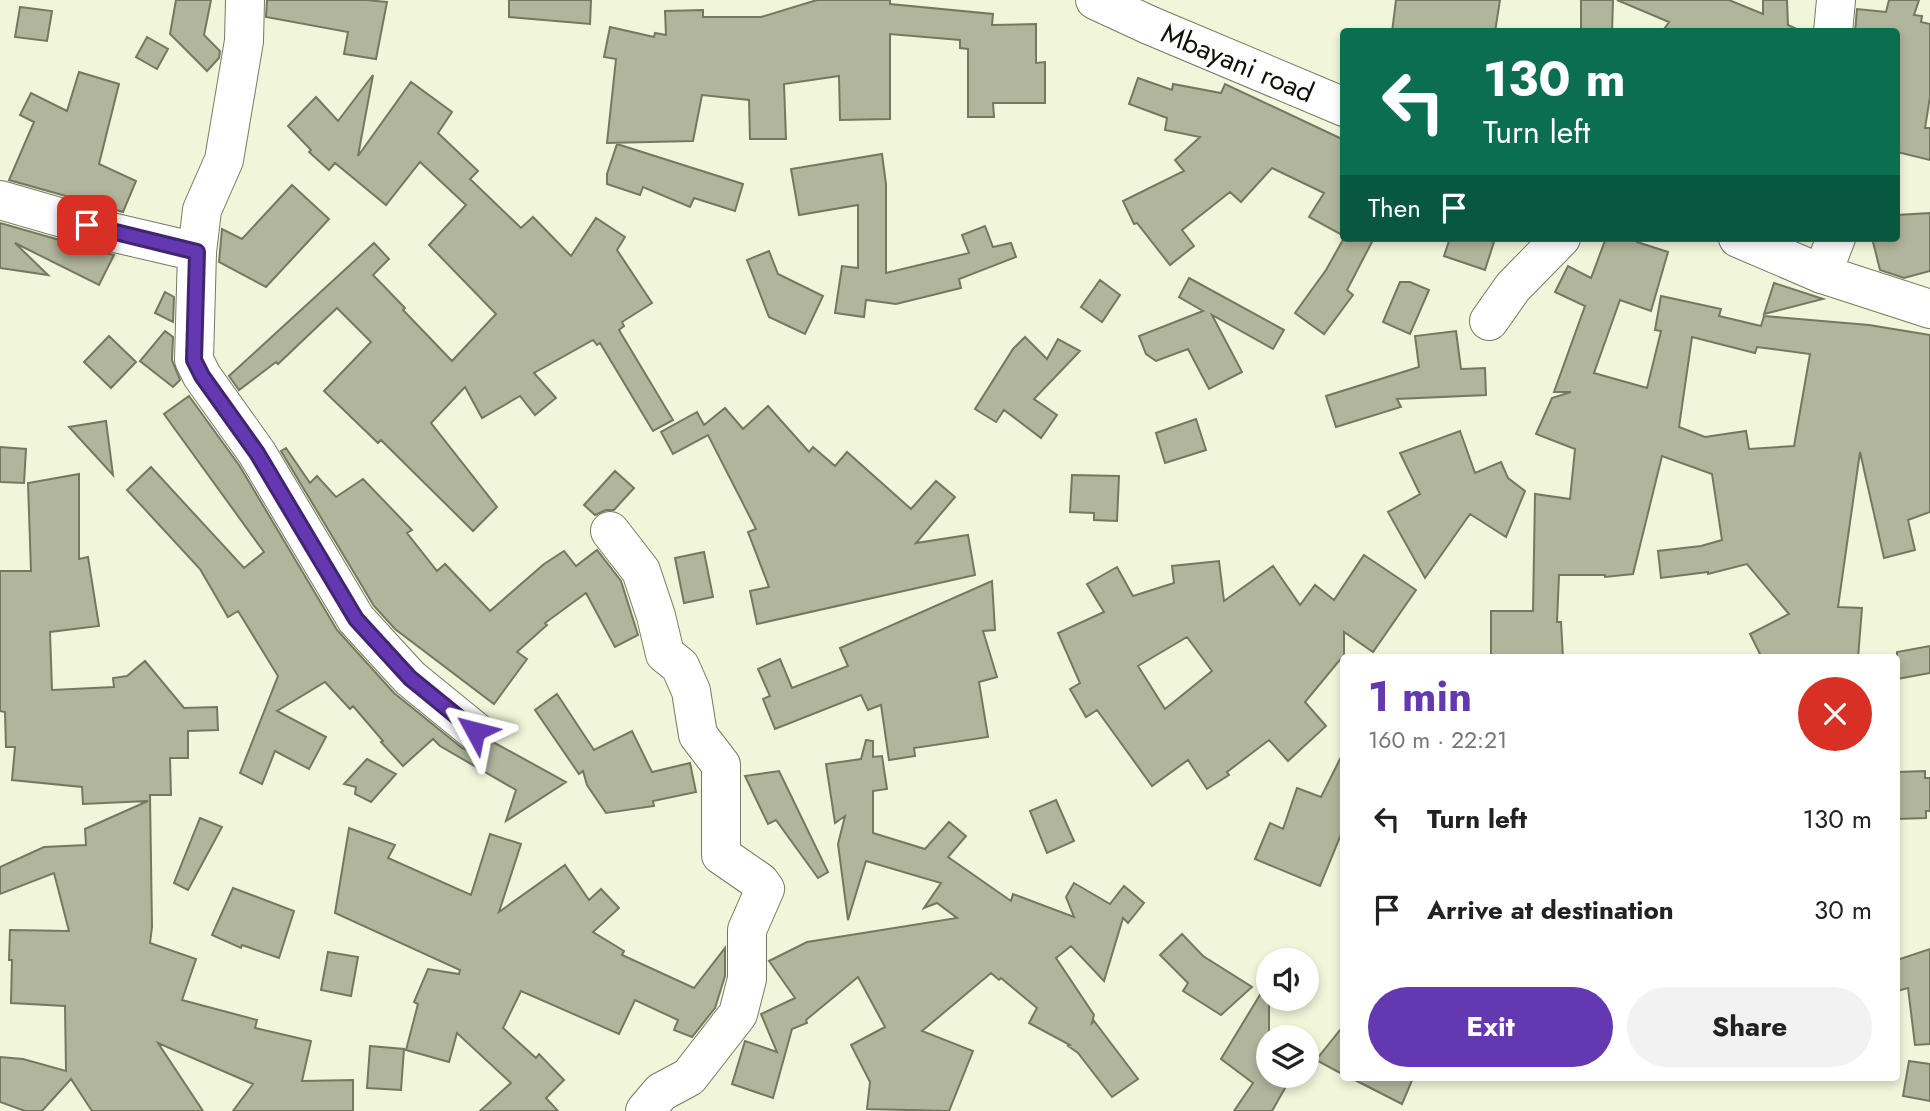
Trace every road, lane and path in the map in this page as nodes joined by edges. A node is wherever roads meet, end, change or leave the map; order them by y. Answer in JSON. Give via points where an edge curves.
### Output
{"nodes":[{"id":1,"x":245,"y":0,"type":"edge"},
{"id":2,"x":1095,"y":0,"type":"edge"},
{"id":3,"x":1836,"y":0,"type":"edge"},
{"id":4,"x":1833,"y":28,"type":"edge"},
{"id":5,"x":1340,"y":105,"type":"edge"},
{"id":6,"x":0,"y":200,"type":"edge"},
{"id":7,"x":1556,"y":242,"type":"edge"},
{"id":8,"x":1747,"y":242,"type":"edge"},
{"id":9,"x":1834,"y":242,"type":"edge"},
{"id":10,"x":197,"y":252,"type":"junction"},
{"id":11,"x":1822,"y":274,"type":"junction"},
{"id":12,"x":1930,"y":309,"type":"edge"},
{"id":13,"x":1489,"y":321,"type":"dead end"},
{"id":14,"x":610,"y":531,"type":"dead end"},
{"id":15,"x":475,"y":731,"type":"dead end"},
{"id":16,"x":646,"y":1111,"type":"edge"}],
"edges":[{"from":1,"to":10,"type":"street","via":[[244,41],[224,160],[202,210]]},
{"from":2,"to":5,"type":"street","name":"Mbayani road"},
{"from":3,"to":4,"type":"street"},
{"from":6,"to":10,"type":"street"},
{"from":7,"to":13,"type":"street","via":[[1513,287]]},
{"from":8,"to":11,"type":"street"},
{"from":9,"to":11,"type":"street"},
{"from":10,"to":15,"type":"street","via":[[194,360],[202,376],[257,453],[356,619],[410,678]]},
{"from":11,"to":12,"type":"street"},
{"from":14,"to":16,"type":"street","via":[[641,571],[664,654],[680,666],[691,691],[698,735],[721,765],[721,855],[765,889],[747,930],[747,979],[738,1014],[689,1077],[661,1093]]}]}
